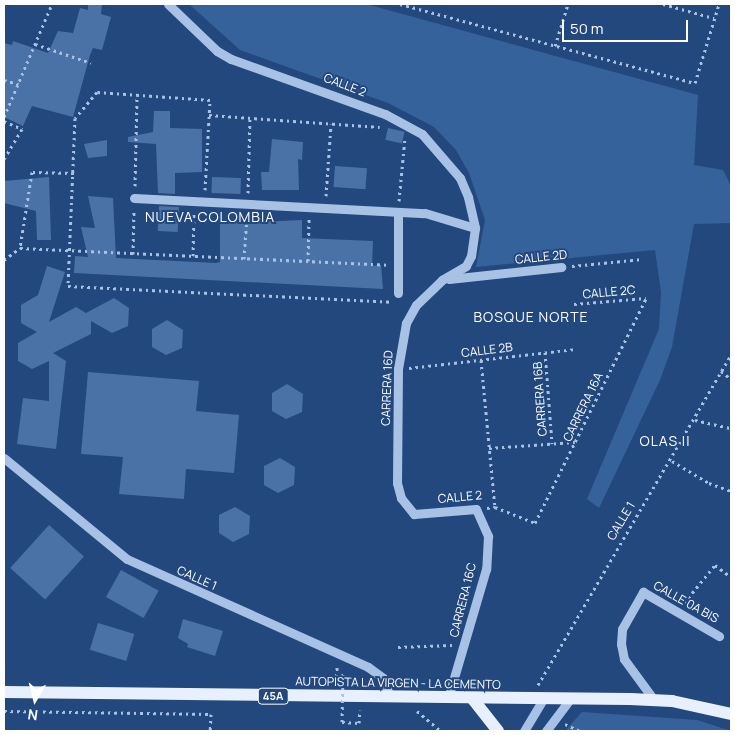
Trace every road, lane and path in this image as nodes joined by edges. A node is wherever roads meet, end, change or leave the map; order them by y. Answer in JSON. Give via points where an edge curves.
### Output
{"nodes":[{"id":1,"x":52,"y":4,"type":"edge"},
{"id":2,"x":168,"y":4,"type":"edge"},
{"id":3,"x":400,"y":4,"type":"edge"},
{"id":4,"x":568,"y":4,"type":"edge"},
{"id":5,"x":663,"y":4,"type":"edge"},
{"id":6,"x":718,"y":4,"type":"edge"},
{"id":7,"x":406,"y":5,"type":"edge"},
{"id":8,"x":714,"y":18,"type":"junction"},
{"id":9,"x":35,"y":44,"type":"junction"},
{"id":10,"x":555,"y":46,"type":"junction"},
{"id":11,"x":91,"y":63,"type":"dead end"},
{"id":12,"x":4,"y":80,"type":"edge"},
{"id":13,"x":18,"y":84,"type":"junction"},
{"id":14,"x":137,"y":95,"type":"junction"},
{"id":15,"x":209,"y":116,"type":"junction"},
{"id":16,"x":250,"y":118,"type":"junction"},
{"id":17,"x":4,"y":119,"type":"edge"},
{"id":18,"x":331,"y":124,"type":"junction"},
{"id":19,"x":387,"y":128,"type":"dead end"},
{"id":20,"x":405,"y":129,"type":"dead end"},
{"id":21,"x":4,"y":159,"type":"edge"},
{"id":22,"x":74,"y":173,"type":"junction"},
{"id":23,"x":134,"y":198,"type":"junction"},
{"id":24,"x":195,"y":203,"type":"junction"},
{"id":25,"x":205,"y":203,"type":"junction"},
{"id":26,"x":248,"y":206,"type":"junction"},
{"id":27,"x":309,"y":209,"type":"junction"},
{"id":28,"x":325,"y":210,"type":"junction"},
{"id":29,"x":398,"y":213,"type":"junction"},
{"id":30,"x":475,"y":228,"type":"junction"},
{"id":31,"x":20,"y":248,"type":"junction"},
{"id":32,"x":70,"y":251,"type":"junction"},
{"id":33,"x":133,"y":254,"type":"junction"},
{"id":34,"x":193,"y":256,"type":"junction"},
{"id":35,"x":244,"y":258,"type":"junction"},
{"id":36,"x":643,"y":259,"type":"dead end"},
{"id":37,"x":4,"y":260,"type":"edge"},
{"id":38,"x":308,"y":261,"type":"junction"},
{"id":39,"x":398,"y":265,"type":"junction"},
{"id":40,"x":561,"y":268,"type":"joint"},
{"id":41,"x":442,"y":280,"type":"junction"},
{"id":42,"x":398,"y":293,"type":"joint"},
{"id":43,"x":646,"y":298,"type":"joint"},
{"id":44,"x":574,"y":304,"type":"dead end"},
{"id":45,"x":577,"y":349,"type":"dead end"},
{"id":46,"x":545,"y":352,"type":"junction"},
{"id":47,"x":731,"y":355,"type":"edge"},
{"id":48,"x":481,"y":360,"type":"junction"},
{"id":49,"x":398,"y":370,"type":"junction"},
{"id":50,"x":721,"y":372,"type":"junction"},
{"id":51,"x":731,"y":379,"type":"edge"},
{"id":52,"x":695,"y":420,"type":"junction"},
{"id":53,"x":731,"y":428,"type":"edge"},
{"id":54,"x":575,"y":442,"type":"junction"},
{"id":55,"x":552,"y":444,"type":"junction"},
{"id":56,"x":489,"y":448,"type":"junction"},
{"id":57,"x":4,"y":458,"type":"edge"},
{"id":58,"x":672,"y":461,"type":"junction"},
{"id":59,"x":731,"y":491,"type":"edge"},
{"id":60,"x":495,"y":507,"type":"junction"},
{"id":61,"x":476,"y":509,"type":"junction"},
{"id":62,"x":414,"y":514,"type":"joint"},
{"id":63,"x":536,"y":523,"type":"joint"},
{"id":64,"x":731,"y":577,"type":"edge"},
{"id":65,"x":677,"y":612,"type":"junction"},
{"id":66,"x":719,"y":636,"type":"dead end"},
{"id":67,"x":465,"y":644,"type":"junction"},
{"id":68,"x":398,"y":647,"type":"dead end"},
{"id":69,"x":4,"y":692,"type":"edge"},
{"id":70,"x":335,"y":696,"type":"junction"},
{"id":71,"x":360,"y":697,"type":"junction"},
{"id":72,"x":396,"y":697,"type":"junction"},
{"id":73,"x":448,"y":698,"type":"junction"},
{"id":74,"x":472,"y":698,"type":"junction"},
{"id":75,"x":530,"y":699,"type":"junction"},
{"id":76,"x":543,"y":699,"type":"junction"},
{"id":77,"x":570,"y":699,"type":"junction"},
{"id":78,"x":654,"y":700,"type":"junction"},
{"id":79,"x":4,"y":711,"type":"edge"},
{"id":80,"x":731,"y":714,"type":"edge"},
{"id":81,"x":210,"y":731,"type":"edge"},
{"id":82,"x":442,"y":731,"type":"edge"},
{"id":83,"x":498,"y":731,"type":"edge"},
{"id":84,"x":524,"y":731,"type":"edge"},
{"id":85,"x":546,"y":731,"type":"edge"}],
"edges":[{"from":1,"to":9,"type":"path"},
{"from":2,"to":30,"type":"street","name":"CALLE 2","via":[[217,51],[231,59],[385,114],[422,134],[460,178]]},
{"from":3,"to":7,"type":"path"},
{"from":4,"to":10,"type":"path"},
{"from":5,"to":8,"type":"path"},
{"from":6,"to":8,"type":"path"},
{"from":7,"to":10,"type":"path"},
{"from":8,"to":10,"type":"path","via":[[695,84]]},
{"from":9,"to":11,"type":"path"},
{"from":9,"to":13,"type":"path"},
{"from":12,"to":13,"type":"path"},
{"from":13,"to":17,"type":"path"},
{"from":14,"to":15,"type":"path","via":[[210,100]]},
{"from":14,"to":22,"type":"path","via":[[97,92],[75,118]]},
{"from":14,"to":23,"type":"path"},
{"from":15,"to":16,"type":"path"},
{"from":15,"to":25,"type":"path"},
{"from":16,"to":18,"type":"path"},
{"from":16,"to":26,"type":"path"},
{"from":17,"to":21,"type":"path","via":[[22,129]]},
{"from":18,"to":19,"type":"path"},
{"from":18,"to":28,"type":"path"},
{"from":20,"to":29,"type":"path"},
{"from":22,"to":31,"type":"path","via":[[32,172]]},
{"from":22,"to":32,"type":"path"},
{"from":23,"to":24,"type":"street"},
{"from":23,"to":33,"type":"path"},
{"from":24,"to":25,"type":"street"},
{"from":24,"to":34,"type":"path"},
{"from":25,"to":26,"type":"street"},
{"from":26,"to":27,"type":"street"},
{"from":26,"to":35,"type":"path"},
{"from":27,"to":28,"type":"street"},
{"from":27,"to":38,"type":"path"},
{"from":28,"to":29,"type":"street"},
{"from":29,"to":30,"type":"street","via":[[443,216]]},
{"from":29,"to":39,"type":"street"},
{"from":30,"to":41,"type":"street","name":"CARRERA 16D","via":[[466,266]]},
{"from":31,"to":32,"type":"path"},
{"from":31,"to":37,"type":"path"},
{"from":32,"to":33,"type":"path"},
{"from":32,"to":42,"type":"path","via":[[68,286],[402,303]]},
{"from":33,"to":34,"type":"path"},
{"from":34,"to":35,"type":"path"},
{"from":35,"to":38,"type":"path"},
{"from":36,"to":40,"type":"path","name":"CALLE 2D"},
{"from":38,"to":39,"type":"path"},
{"from":39,"to":42,"type":"street"},
{"from":40,"to":41,"type":"street","name":"CALLE 2D"},
{"from":41,"to":49,"type":"street","name":"CARRERA 16D","via":[[416,305],[406,324]]},
{"from":43,"to":44,"type":"path","name":"CALLE 2C"},
{"from":43,"to":54,"type":"path","name":"CARRERA 16A"},
{"from":45,"to":46,"type":"path","name":"CALLE 2B"},
{"from":46,"to":48,"type":"path","name":"CALLE 2B"},
{"from":46,"to":55,"type":"path","name":"CARRERA 16B"},
{"from":47,"to":50,"type":"path","name":"CALLE 1"},
{"from":48,"to":49,"type":"path","name":"CALLE 2B"},
{"from":48,"to":56,"type":"path"},
{"from":49,"to":62,"type":"street","name":"CARRERA 16D","via":[[397,483],[401,498]]},
{"from":50,"to":51,"type":"path"},
{"from":50,"to":52,"type":"path","name":"CALLE 1"},
{"from":52,"to":53,"type":"path"},
{"from":52,"to":58,"type":"path","name":"CALLE 1"},
{"from":54,"to":55,"type":"path"},
{"from":54,"to":63,"type":"path","name":"CARRERA 16A"},
{"from":55,"to":56,"type":"path"},
{"from":56,"to":60,"type":"path"},
{"from":57,"to":72,"type":"street","name":"CALLE 1","via":[[127,559],[368,667],[383,678]]},
{"from":58,"to":59,"type":"path","via":[[709,483]]},
{"from":58,"to":75,"type":"path","name":"CALLE 1"},
{"from":60,"to":61,"type":"path","name":"CALLE 2"},
{"from":60,"to":63,"type":"path","name":"CALLE 2"},
{"from":61,"to":62,"type":"street","name":"CALLE 2"},
{"from":61,"to":67,"type":"street","name":"CARRERA 16C","via":[[485,522],[488,536],[486,569]]},
{"from":64,"to":65,"type":"path","via":[[715,565]]},
{"from":65,"to":66,"type":"street","name":"CALLE 0A BIS"},
{"from":65,"to":78,"type":"street","name":"CALLE 0A BIS","via":[[643,592],[622,629],[624,659]]},
{"from":67,"to":68,"type":"path"},
{"from":67,"to":73,"type":"street","name":"CARRERA 16C"},
{"from":69,"to":70,"type":"main road","name":"AUTOPISTA LA VIRGEN - LA CEMENTO","number":"45A"},
{"from":70,"to":71,"type":"main road","name":"AUTOPISTA LA VIRGEN - LA CEMENTO","number":"45A"},
{"from":70,"to":71,"type":"path","bridge":true,"via":[[337,667],[343,667],[342,722],[359,723]]},
{"from":71,"to":72,"type":"main road","name":"AUTOPISTA LA VIRGEN - LA CEMENTO","number":"45A"},
{"from":72,"to":73,"type":"main road","name":"AUTOPISTA LA VIRGEN - LA CEMENTO","number":"45A"},
{"from":72,"to":82,"type":"path"},
{"from":73,"to":74,"type":"main road","name":"AUTOPISTA LA VIRGEN - LA CEMENTO","number":"45A"},
{"from":74,"to":75,"type":"main road","name":"AUTOPISTA LA VIRGEN - LA CEMENTO","number":"45A"},
{"from":74,"to":83,"type":"main road"},
{"from":75,"to":76,"type":"main road","name":"AUTOPISTA LA VIRGEN - LA CEMENTO","number":"45A"},
{"from":76,"to":77,"type":"main road","name":"AUTOPISTA LA VIRGEN - LA CEMENTO","number":"45A"},
{"from":76,"to":84,"type":"street"},
{"from":77,"to":78,"type":"main road","name":"AUTOPISTA LA VIRGEN - LA CEMENTO","number":"45A"},
{"from":77,"to":85,"type":"street"},
{"from":78,"to":80,"type":"main road","name":"AUTOPISTA LA VIRGEN - LA CEMENTO","number":"45A"},
{"from":79,"to":81,"type":"path","via":[[211,714]]}]}
